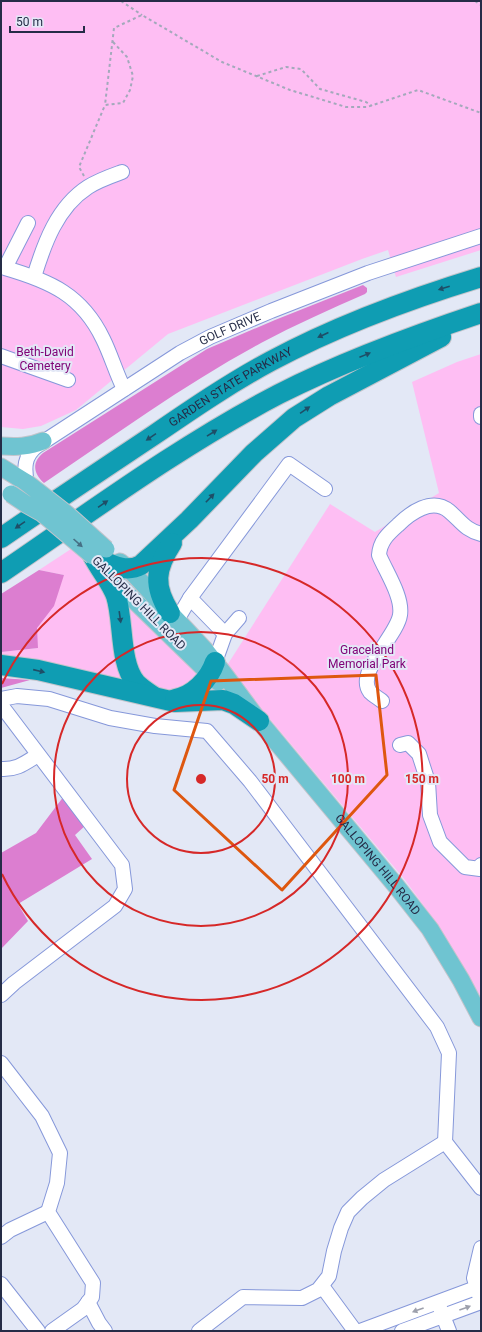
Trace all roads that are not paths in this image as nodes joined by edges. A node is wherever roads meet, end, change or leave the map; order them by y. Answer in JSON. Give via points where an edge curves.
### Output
{"nodes":[{"id":1,"x":122,"y":172,"type":"dead end"},
{"id":2,"x":28,"y":223,"type":"dead end"},
{"id":3,"x":481,"y":236,"type":"edge"},
{"id":4,"x":34,"y":277,"type":"junction"},
{"id":5,"x":481,"y":277,"type":"edge"},
{"id":6,"x":481,"y":314,"type":"edge"},
{"id":7,"x":481,"y":317,"type":"edge"},
{"id":8,"x":1,"y":356,"type":"edge"},
{"id":9,"x":68,"y":380,"type":"dead end"},
{"id":10,"x":124,"y":389,"type":"junction"},
{"id":11,"x":481,"y":414,"type":"edge"},
{"id":12,"x":481,"y":417,"type":"edge"},
{"id":13,"x":43,"y":441,"type":"junction"},
{"id":14,"x":1,"y":446,"type":"edge"},
{"id":15,"x":1,"y":467,"type":"edge"},
{"id":16,"x":27,"y":483,"type":"junction"},
{"id":17,"x":325,"y":489,"type":"dead end"},
{"id":18,"x":6,"y":491,"type":"edge"},
{"id":19,"x":42,"y":513,"type":"junction"},
{"id":20,"x":189,"y":520,"type":"junction"},
{"id":21,"x":481,"y":534,"type":"edge"},
{"id":22,"x":1,"y":538,"type":"edge"},
{"id":23,"x":100,"y":553,"type":"junction"},
{"id":24,"x":128,"y":569,"type":"junction"},
{"id":25,"x":1,"y":573,"type":"edge"},
{"id":26,"x":190,"y":598,"type":"junction"},
{"id":27,"x":174,"y":616,"type":"junction"},
{"id":28,"x":239,"y":618,"type":"dead end"},
{"id":29,"x":225,"y":634,"type":"junction"},
{"id":30,"x":1,"y":665,"type":"edge"},
{"id":31,"x":212,"y":668,"type":"junction"},
{"id":32,"x":1,"y":699,"type":"edge"},
{"id":33,"x":162,"y":699,"type":"junction"},
{"id":34,"x":382,"y":701,"type":"dead end"},
{"id":35,"x":1,"y":705,"type":"edge"},
{"id":36,"x":259,"y":721,"type":"junction"},
{"id":37,"x":400,"y":745,"type":"dead end"},
{"id":38,"x":38,"y":755,"type":"junction"},
{"id":39,"x":1,"y":769,"type":"edge"},
{"id":40,"x":481,"y":868,"type":"edge"},
{"id":41,"x":1,"y":996,"type":"edge"},
{"id":42,"x":481,"y":1018,"type":"edge"},
{"id":43,"x":1,"y":1063,"type":"edge"},
{"id":44,"x":445,"y":1142,"type":"junction"},
{"id":45,"x":481,"y":1188,"type":"edge"},
{"id":46,"x":48,"y":1212,"type":"junction"},
{"id":47,"x":1,"y":1237,"type":"edge"},
{"id":48,"x":481,"y":1248,"type":"edge"},
{"id":49,"x":1,"y":1284,"type":"edge"},
{"id":50,"x":322,"y":1286,"type":"junction"},
{"id":51,"x":479,"y":1287,"type":"edge"},
{"id":52,"x":6,"y":1300,"type":"edge"},
{"id":53,"x":88,"y":1302,"type":"junction"},
{"id":54,"x":438,"y":1302,"type":"junction"},
{"id":55,"x":481,"y":1302,"type":"edge"},
{"id":56,"x":443,"y":1316,"type":"junction"},
{"id":57,"x":38,"y":1331,"type":"edge"},
{"id":58,"x":52,"y":1331,"type":"edge"},
{"id":59,"x":105,"y":1331,"type":"edge"},
{"id":60,"x":199,"y":1331,"type":"edge"},
{"id":61,"x":355,"y":1331,"type":"edge"},
{"id":62,"x":360,"y":1331,"type":"edge"},
{"id":63,"x":402,"y":1331,"type":"edge"},
{"id":64,"x":449,"y":1331,"type":"edge"}],
"edges":[{"from":1,"to":4,"type":"street","via":[[89,186],[72,201],[51,230]]},
{"from":2,"to":4,"type":"street","via":[[5,268]]},
{"from":3,"to":10,"type":"street","name":"GOLF DRIVE","via":[[374,271],[229,328],[195,344]]},
{"from":4,"to":10,"type":"street","via":[[69,295],[89,316],[102,337]]},
{"from":5,"to":22,"type":"highway","name":"GARDEN STATE PARKWAY","one_way":true,"via":[[362,318],[270,362],[184,414]]},
{"from":25,"to":6,"type":"highway","one_way":true,"via":[[157,468],[277,395],[368,353]]},
{"from":20,"to":7,"type":"highway","one_way":true,"via":[[254,453],[302,412]]},
{"from":8,"to":9,"type":"street"},
{"from":10,"to":13,"type":"street","name":"GOLF DRIVE"},
{"from":11,"to":12,"type":"street"},
{"from":13,"to":14,"type":"main road","via":[[32,445]]},
{"from":13,"to":16,"type":"street","name":"GOLF DRIVE","via":[[27,458]]},
{"from":15,"to":16,"type":"main road","name":"GALLOPING HILL ROAD"},
{"from":16,"to":19,"type":"main road","bridge":true},
{"from":16,"to":23,"type":"main road","name":"GALLOPING HILL ROAD","bridge":true,"via":[[68,515]]},
{"from":17,"to":26,"type":"street","via":[[289,464]]},
{"from":18,"to":19,"type":"main road","name":"GALLOPING HILL ROAD","bridge":true},
{"from":19,"to":23,"type":"main road","name":"GALLOPING HILL ROAD","one_way":true,"bridge":true},
{"from":20,"to":24,"type":"highway","via":[[145,562]]},
{"from":20,"to":27,"type":"highway","via":[[168,549],[158,572],[159,591]]},
{"from":21,"to":34,"type":"street","via":[[471,532],[448,510],[427,506],[414,511],[382,542],[379,555],[400,604],[400,616],[394,630],[368,672],[367,682],[370,691]]},
{"from":23,"to":24,"type":"highway","via":[[118,568]]},
{"from":23,"to":31,"type":"main road","name":"GALLOPING HILL ROAD","via":[[107,574]]},
{"from":23,"to":33,"type":"highway","one_way":true,"via":[[100,569],[116,598],[130,674],[141,687]]},
{"from":24,"to":27,"type":"main road","name":"GALLOPING HILL ROAD"},
{"from":26,"to":27,"type":"street"},
{"from":26,"to":29,"type":"street"},
{"from":27,"to":31,"type":"main road","name":"GALLOPING HILL ROAD"},
{"from":28,"to":29,"type":"street"},
{"from":29,"to":31,"type":"street"},
{"from":30,"to":33,"type":"highway","one_way":true,"via":[[38,670]]},
{"from":31,"to":33,"type":"highway","via":[[203,683],[188,695],[177,699]]},
{"from":31,"to":36,"type":"main road","name":"GALLOPING HILL ROAD"},
{"from":32,"to":44,"type":"street","via":[[16,696],[49,699],[110,718],[207,731],[250,781],[437,1027],[449,1053]]},
{"from":33,"to":36,"type":"highway","via":[[183,702],[223,700],[234,704]]},
{"from":35,"to":38,"type":"street"},
{"from":36,"to":42,"type":"main road","name":"GALLOPING HILL ROAD","via":[[430,929]]},
{"from":37,"to":40,"type":"street","via":[[408,743],[419,754],[428,782],[430,816],[440,842],[465,867]]},
{"from":38,"to":39,"type":"street","via":[[10,770]]},
{"from":38,"to":41,"type":"street","via":[[122,866],[125,889],[115,906],[14,983]]},
{"from":43,"to":46,"type":"street","via":[[42,1116],[60,1153],[57,1183]]},
{"from":44,"to":45,"type":"street"},
{"from":44,"to":50,"type":"street","via":[[384,1180],[348,1212],[334,1251],[329,1276]]},
{"from":46,"to":47,"type":"street"},
{"from":46,"to":53,"type":"street","via":[[93,1283],[92,1297]]},
{"from":48,"to":51,"type":"street","via":[[474,1278]]},
{"from":49,"to":52,"type":"street"},
{"from":50,"to":60,"type":"street","via":[[302,1298],[243,1297]]},
{"from":50,"to":61,"type":"street"},
{"from":51,"to":54,"type":"street"},
{"from":51,"to":55,"type":"street"},
{"from":52,"to":57,"type":"street"},
{"from":53,"to":58,"type":"street","via":[[83,1309]]},
{"from":53,"to":59,"type":"street"},
{"from":54,"to":56,"type":"street"},
{"from":54,"to":62,"type":"street","one_way":true},
{"from":56,"to":55,"type":"street","one_way":true},
{"from":56,"to":63,"type":"street"},
{"from":56,"to":64,"type":"street"}]}
